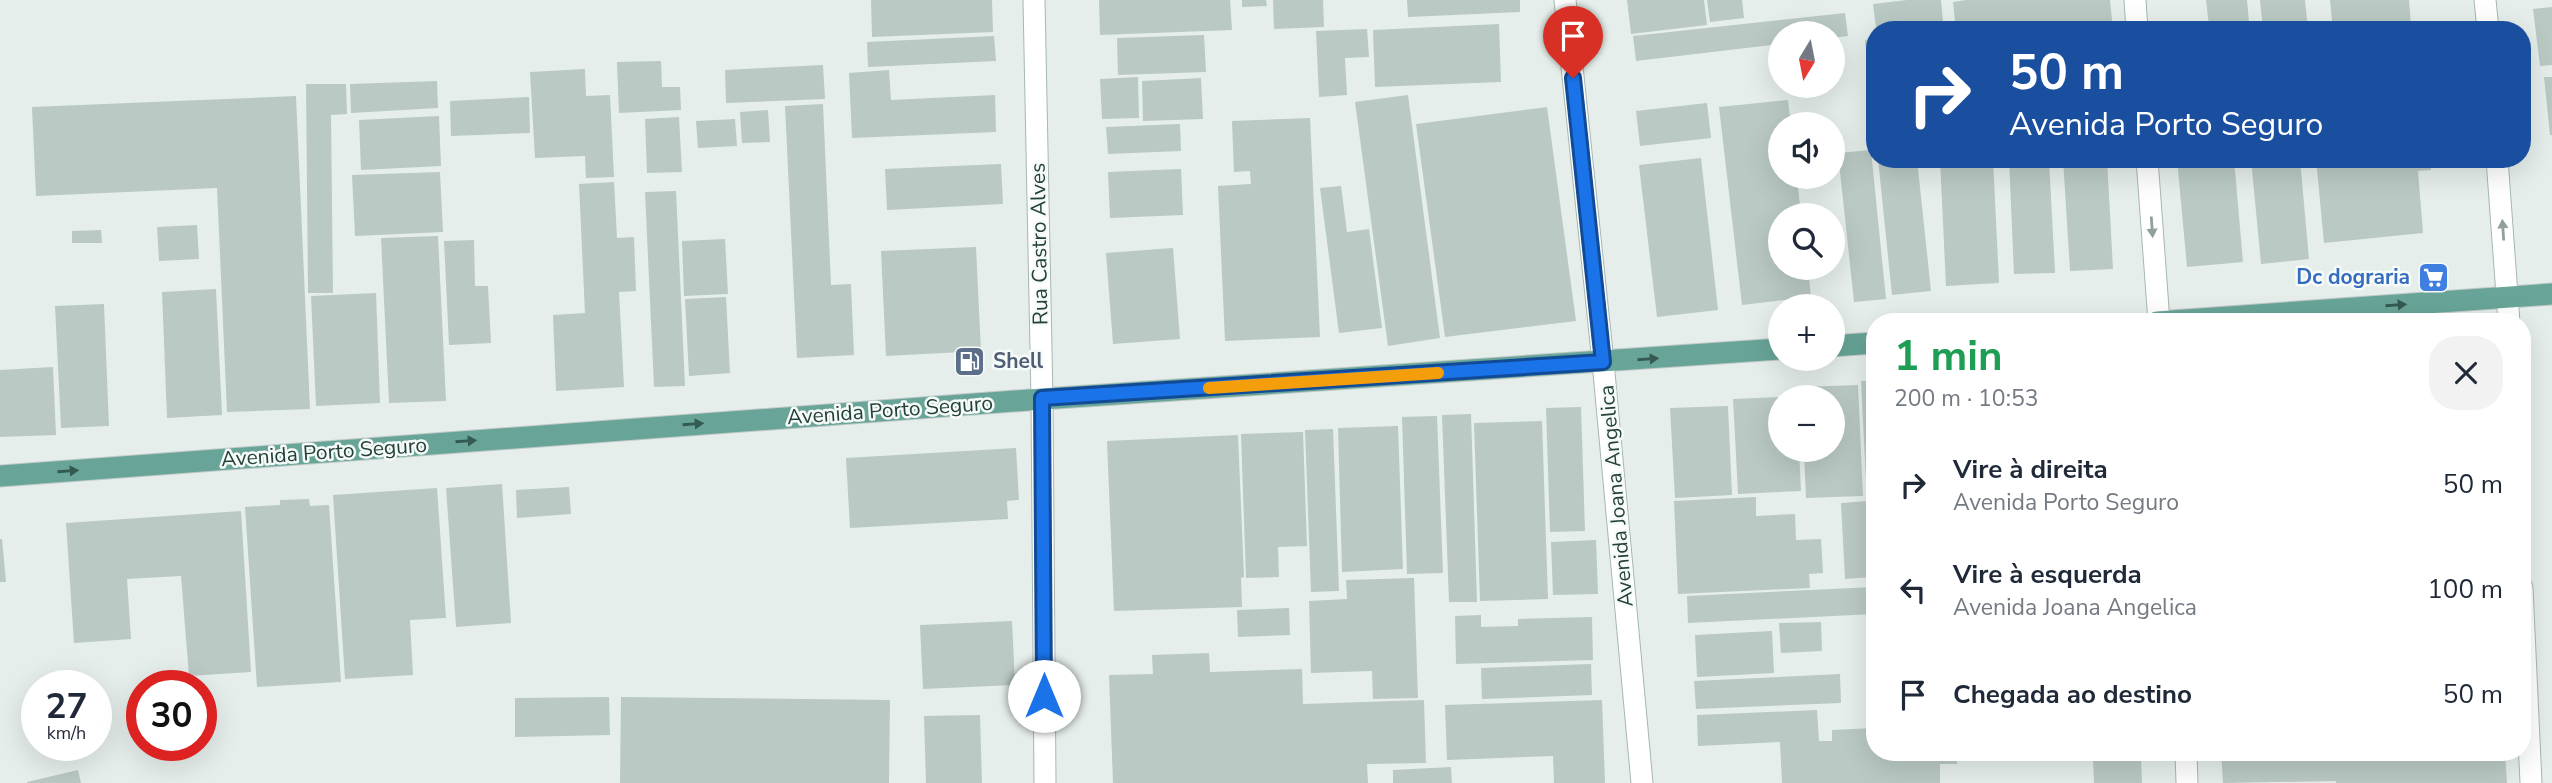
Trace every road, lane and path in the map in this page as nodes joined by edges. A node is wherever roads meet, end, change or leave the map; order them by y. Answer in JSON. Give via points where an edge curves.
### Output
{"nodes":[{"id":1,"x":1034,"y":0,"type":"edge"},
{"id":2,"x":1565,"y":0,"type":"edge"},
{"id":3,"x":2135,"y":0,"type":"edge"},
{"id":4,"x":2485,"y":0,"type":"edge"},
{"id":5,"x":2136,"y":21,"type":"edge"},
{"id":6,"x":2486,"y":21,"type":"edge"},
{"id":7,"x":2148,"y":168,"type":"edge"},
{"id":8,"x":2498,"y":168,"type":"edge"},
{"id":9,"x":2552,"y":294,"type":"edge"},
{"id":10,"x":2508,"y":298,"type":"junction"},
{"id":11,"x":2157,"y":313,"type":"edge"},
{"id":12,"x":2289,"y":313,"type":"edge"},
{"id":13,"x":2509,"y":313,"type":"edge"},
{"id":14,"x":1866,"y":343,"type":"edge"},
{"id":15,"x":1845,"y":345,"type":"edge"},
{"id":16,"x":1768,"y":350,"type":"edge"},
{"id":17,"x":1603,"y":362,"type":"junction"},
{"id":18,"x":1042,"y":398,"type":"junction"},
{"id":19,"x":0,"y":476,"type":"edge"},
{"id":20,"x":2186,"y":761,"type":"edge"},
{"id":21,"x":2530,"y":761,"type":"edge"},
{"id":22,"x":1045,"y":783,"type":"edge"},
{"id":23,"x":1642,"y":783,"type":"edge"},
{"id":24,"x":2187,"y":783,"type":"edge"},
{"id":25,"x":2531,"y":783,"type":"edge"}],
"edges":[{"from":1,"to":18,"type":"street","name":"Rua Castro Alves"},
{"from":2,"to":17,"type":"street","name":"Avenida Joana Angelica"},
{"from":3,"to":5,"type":"street"},
{"from":4,"to":6,"type":"street"},
{"from":7,"to":11,"type":"street","one_way":true},
{"from":10,"to":8,"type":"street","one_way":true},
{"from":9,"to":10,"type":"main road"},
{"from":12,"to":10,"type":"main road","one_way":true},
{"from":10,"to":13,"type":"street"},
{"from":14,"to":15,"type":"main road"},
{"from":17,"to":16,"type":"main road","name":"Avenida Porto Seguro","one_way":true},
{"from":17,"to":18,"type":"main road","name":"Avenida Porto Seguro"},
{"from":17,"to":23,"type":"street","name":"Avenida Joana Angelica"},
{"from":19,"to":18,"type":"main road","name":"Avenida Porto Seguro","one_way":true},
{"from":18,"to":22,"type":"street","name":"Rua Castro Alves"},
{"from":20,"to":24,"type":"street"},
{"from":21,"to":25,"type":"street"}]}
